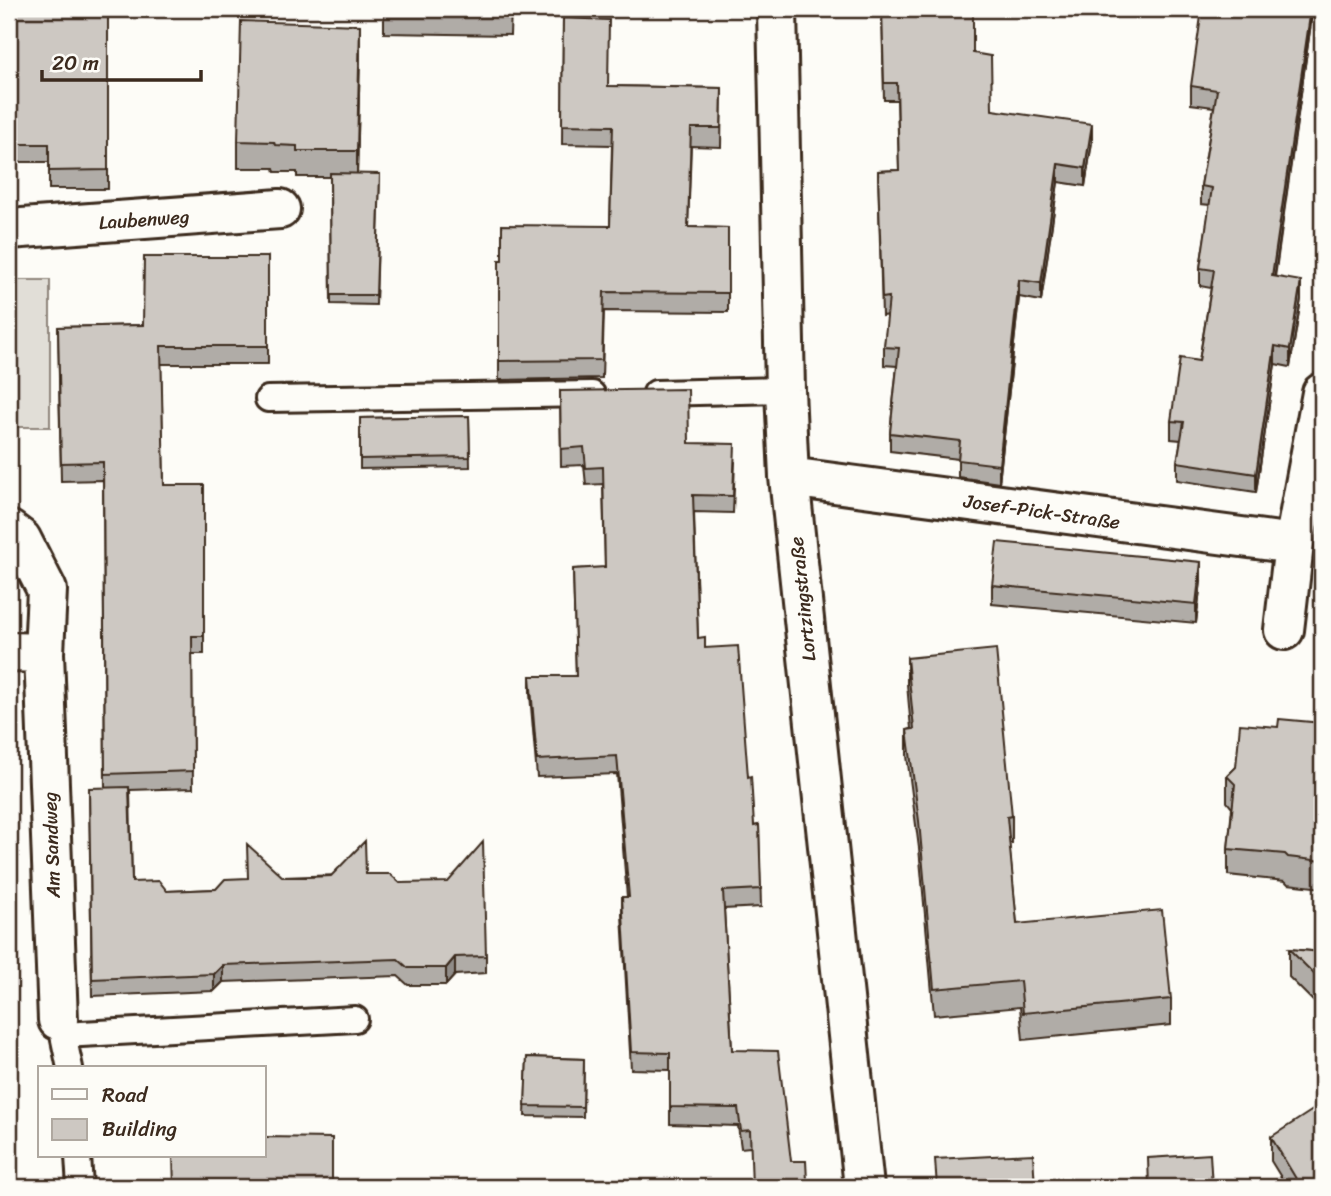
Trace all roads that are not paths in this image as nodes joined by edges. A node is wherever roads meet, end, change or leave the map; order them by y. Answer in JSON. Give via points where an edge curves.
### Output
{"nodes":[{"id":1,"x":777,"y":9,"type":"edge"},
{"id":2,"x":280,"y":209,"type":"dead end"},
{"id":3,"x":9,"y":229,"type":"edge"},
{"id":4,"x":785,"y":390,"type":"junction"},
{"id":5,"x":1322,"y":393,"type":"edge"},
{"id":6,"x":268,"y":399,"type":"dead end"},
{"id":7,"x":789,"y":477,"type":"junction"},
{"id":8,"x":9,"y":530,"type":"edge"},
{"id":9,"x":1294,"y":544,"type":"junction"},
{"id":10,"x":1284,"y":630,"type":"dead end"},
{"id":11,"x":26,"y":652,"type":"edge"},
{"id":12,"x":355,"y":1019,"type":"dead end"},
{"id":13,"x":60,"y":1028,"type":"junction"},
{"id":14,"x":70,"y":1066,"type":"edge"},
{"id":15,"x":78,"y":1158,"type":"edge"},
{"id":16,"x":80,"y":1187,"type":"edge"},
{"id":17,"x":864,"y":1187,"type":"edge"}],
"edges":[{"from":1,"to":4,"type":"street","name":"Lortzingstraße"},
{"from":2,"to":3,"type":"street","name":"Laubenweg"},
{"from":4,"to":6,"type":"lane"},
{"from":4,"to":7,"type":"street","name":"Lortzingstraße"},
{"from":5,"to":9,"type":"street"},
{"from":7,"to":9,"type":"street","name":"Josef-Pick-Straße"},
{"from":7,"to":17,"type":"street","name":"Lortzingstraße"},
{"from":8,"to":11,"type":"street","name":"Am Sandweg","via":[[21,539],[47,590]]},
{"from":9,"to":10,"type":"street"},
{"from":11,"to":13,"type":"street","name":"Am Sandweg"},
{"from":12,"to":13,"type":"lane"},
{"from":13,"to":14,"type":"lane","name":"Am Sandweg"},
{"from":15,"to":16,"type":"lane"}]}
